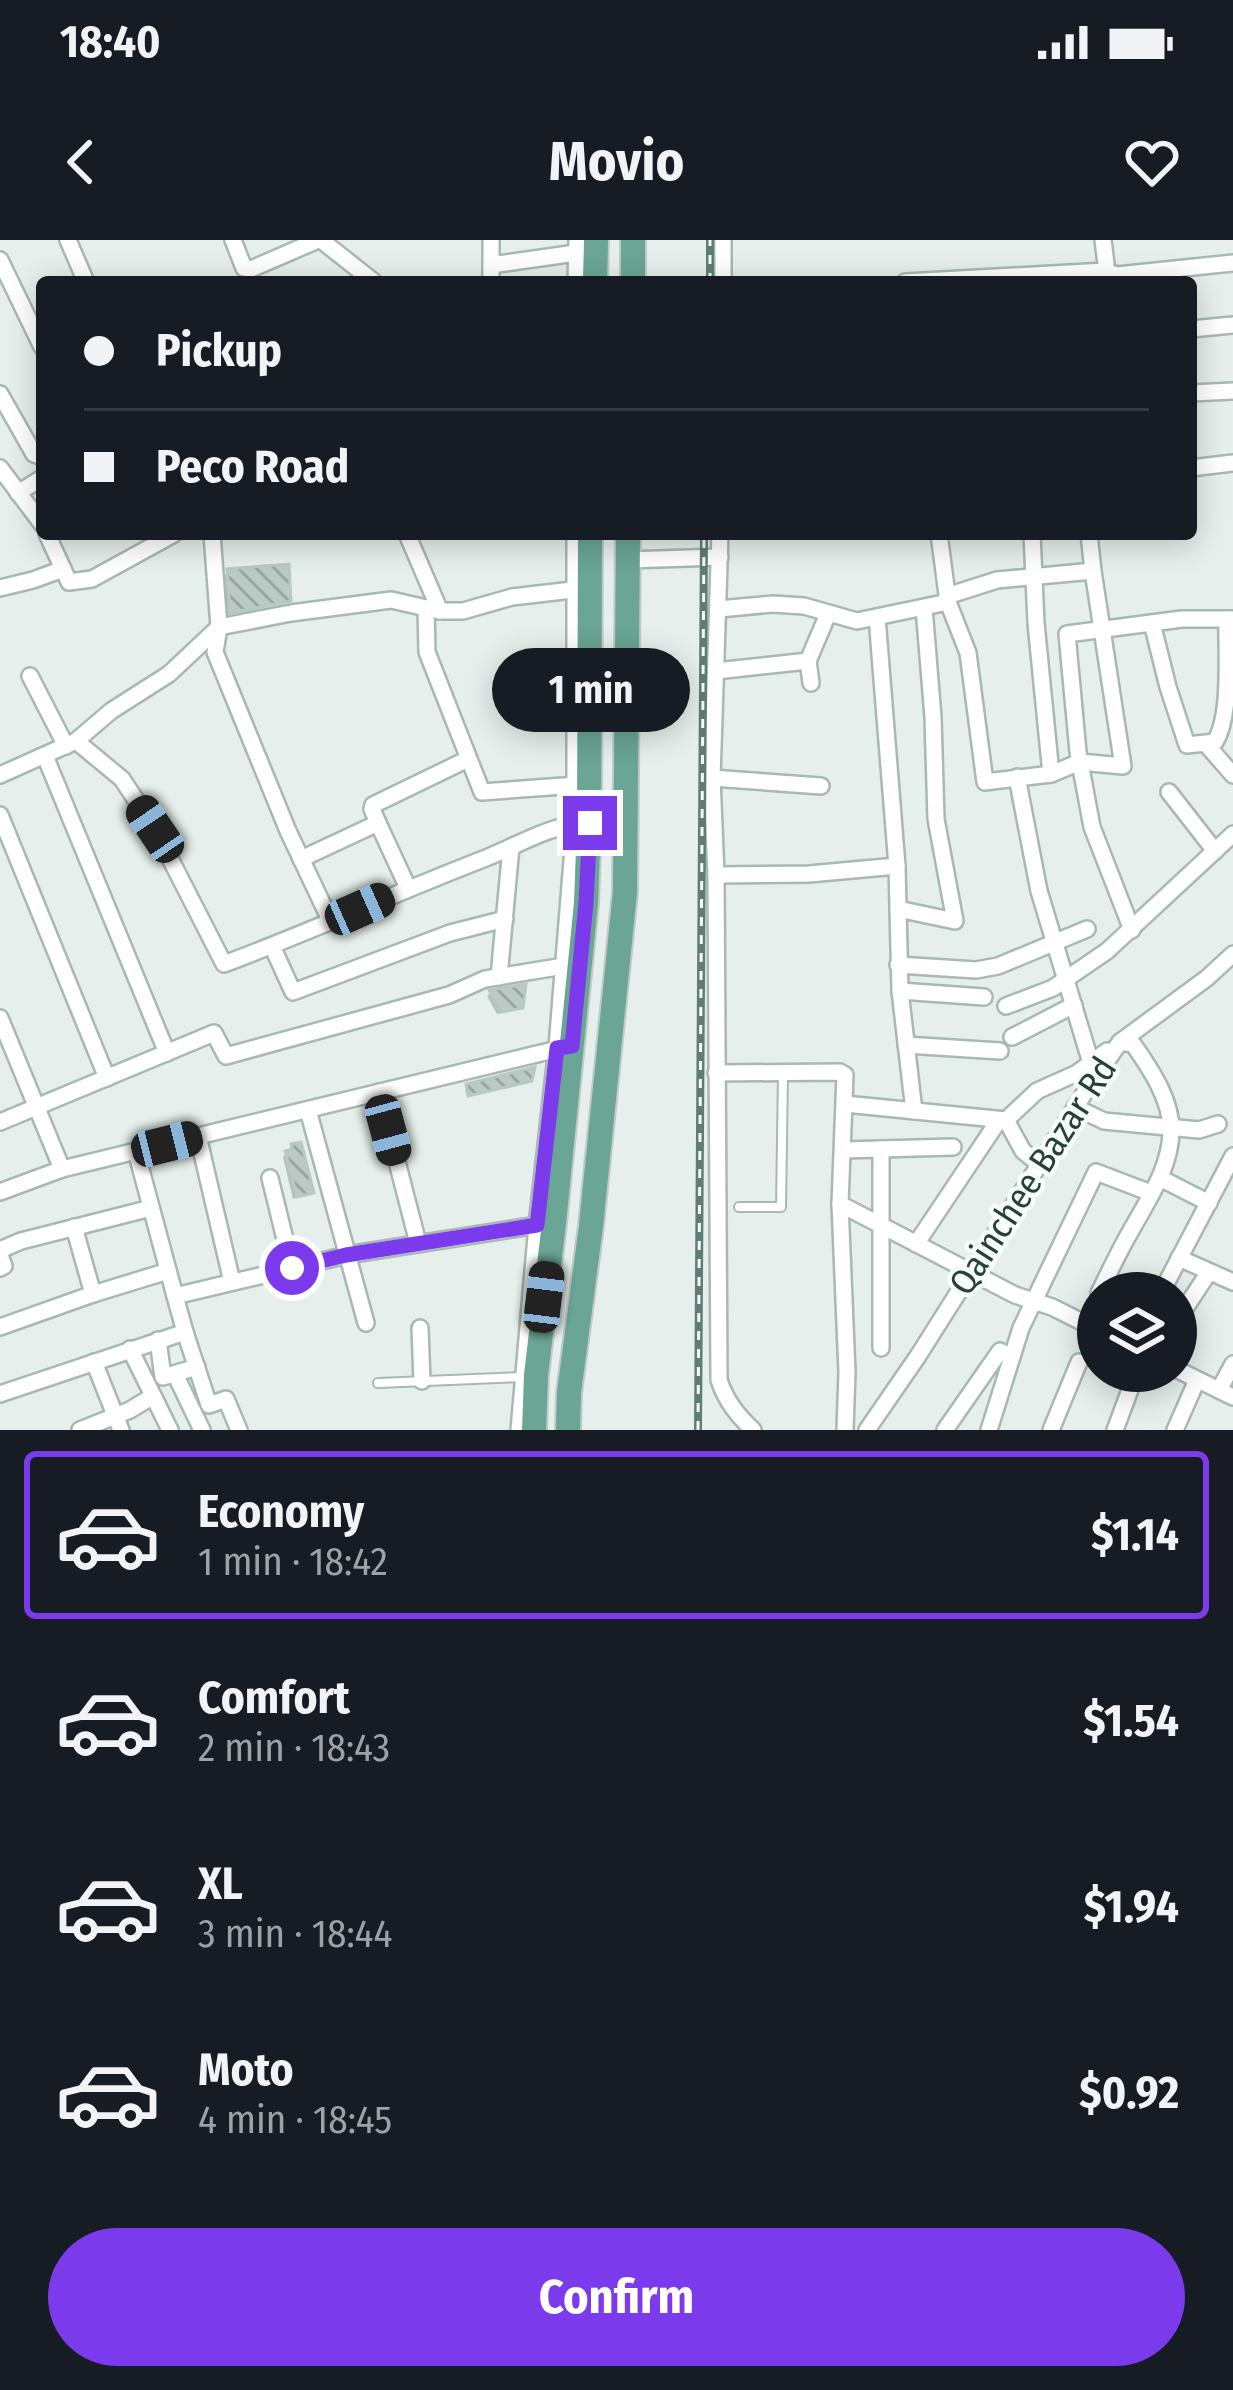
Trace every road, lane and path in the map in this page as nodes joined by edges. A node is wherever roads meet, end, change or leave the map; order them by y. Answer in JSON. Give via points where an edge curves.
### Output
{"nodes":[{"id":1,"x":68,"y":240,"type":"edge"},
{"id":2,"x":233,"y":240,"type":"edge"},
{"id":3,"x":320,"y":240,"type":"edge"},
{"id":4,"x":491,"y":240,"type":"edge"},
{"id":5,"x":633,"y":240,"type":"edge"},
{"id":6,"x":723,"y":240,"type":"edge"},
{"id":7,"x":1103,"y":240,"type":"edge"},
{"id":8,"x":583,"y":244,"type":"edge"},
{"id":9,"x":0,"y":260,"type":"edge"},
{"id":10,"x":1233,"y":263,"type":"edge"},
{"id":11,"x":1106,"y":264,"type":"dead end"},
{"id":12,"x":491,"y":274,"type":"edge"},
{"id":13,"x":83,"y":276,"type":"edge"},
{"id":14,"x":366,"y":276,"type":"edge"},
{"id":15,"x":577,"y":276,"type":"edge"},
{"id":16,"x":593,"y":276,"type":"edge"},
{"id":17,"x":633,"y":276,"type":"edge"},
{"id":18,"x":723,"y":276,"type":"edge"},
{"id":19,"x":1014,"y":276,"type":"edge"},
{"id":20,"x":1233,"y":326,"type":"edge"},
{"id":21,"x":1197,"y":329,"type":"edge"},
{"id":22,"x":36,"y":335,"type":"edge"},
{"id":23,"x":1233,"y":391,"type":"edge"},
{"id":24,"x":1197,"y":393,"type":"edge"},
{"id":25,"x":0,"y":394,"type":"edge"},
{"id":26,"x":36,"y":455,"type":"edge"},
{"id":27,"x":1233,"y":464,"type":"edge"},
{"id":28,"x":1197,"y":467,"type":"edge"},
{"id":29,"x":0,"y":468,"type":"edge"},
{"id":30,"x":36,"y":482,"type":"edge"},
{"id":31,"x":18,"y":494,"type":"junction"},
{"id":32,"x":36,"y":516,"type":"edge"},
{"id":33,"x":50,"y":540,"type":"edge"},
{"id":34,"x":163,"y":540,"type":"edge"},
{"id":35,"x":212,"y":540,"type":"edge"},
{"id":36,"x":409,"y":540,"type":"edge"},
{"id":37,"x":576,"y":540,"type":"edge"},
{"id":38,"x":589,"y":540,"type":"edge"},
{"id":39,"x":628,"y":540,"type":"edge"},
{"id":40,"x":720,"y":540,"type":"edge"},
{"id":41,"x":940,"y":540,"type":"edge"},
{"id":42,"x":1032,"y":540,"type":"edge"},
{"id":43,"x":1090,"y":540,"type":"edge"},
{"id":44,"x":719,"y":557,"type":"junction"},
{"id":45,"x":627,"y":560,"type":"junction"},
{"id":46,"x":63,"y":569,"type":"junction"},
{"id":47,"x":1093,"y":571,"type":"junction"},
{"id":48,"x":1034,"y":576,"type":"junction"},
{"id":49,"x":0,"y":588,"type":"edge"},
{"id":50,"x":582,"y":589,"type":"junction"},
{"id":51,"x":947,"y":599,"type":"junction"},
{"id":52,"x":924,"y":608,"type":"junction"},
{"id":53,"x":433,"y":609,"type":"junction"},
{"id":54,"x":719,"y":609,"type":"junction"},
{"id":55,"x":828,"y":614,"type":"junction"},
{"id":56,"x":877,"y":617,"type":"junction"},
{"id":57,"x":1230,"y":619,"type":"edge"},
{"id":58,"x":1152,"y":623,"type":"junction"},
{"id":59,"x":219,"y":627,"type":"junction"},
{"id":60,"x":1103,"y":629,"type":"junction"},
{"id":61,"x":808,"y":661,"type":"junction"},
{"id":62,"x":716,"y":670,"type":"junction"},
{"id":63,"x":30,"y":676,"type":"dead end"},
{"id":64,"x":811,"y":683,"type":"dead end"},
{"id":65,"x":71,"y":744,"type":"junction"},
{"id":66,"x":1206,"y":744,"type":"junction"},
{"id":67,"x":45,"y":757,"type":"junction"},
{"id":68,"x":468,"y":759,"type":"junction"},
{"id":69,"x":1080,"y":762,"type":"junction"},
{"id":70,"x":1051,"y":774,"type":"junction"},
{"id":71,"x":0,"y":775,"type":"edge"},
{"id":72,"x":1233,"y":775,"type":"edge"},
{"id":73,"x":1017,"y":777,"type":"junction"},
{"id":74,"x":712,"y":778,"type":"junction"},
{"id":75,"x":577,"y":785,"type":"junction"},
{"id":76,"x":821,"y":786,"type":"dead end"},
{"id":77,"x":1169,"y":792,"type":"dead end"},
{"id":78,"x":0,"y":815,"type":"edge"},
{"id":79,"x":378,"y":823,"type":"junction"},
{"id":80,"x":582,"y":823,"type":"junction"},
{"id":81,"x":1233,"y":834,"type":"edge"},
{"id":82,"x":512,"y":848,"type":"junction"},
{"id":83,"x":1215,"y":851,"type":"junction"},
{"id":84,"x":301,"y":859,"type":"junction"},
{"id":85,"x":897,"y":866,"type":"junction"},
{"id":86,"x":716,"y":874,"type":"junction"},
{"id":87,"x":408,"y":888,"type":"junction"},
{"id":88,"x":898,"y":909,"type":"junction"},
{"id":89,"x":505,"y":920,"type":"junction"},
{"id":90,"x":331,"y":922,"type":"junction"},
{"id":91,"x":1088,"y":929,"type":"dead end"},
{"id":92,"x":1132,"y":930,"type":"junction"},
{"id":93,"x":583,"y":939,"type":"junction"},
{"id":94,"x":622,"y":941,"type":"junction"},
{"id":95,"x":1056,"y":944,"type":"junction"},
{"id":96,"x":272,"y":946,"type":"junction"},
{"id":97,"x":1233,"y":954,"type":"edge"},
{"id":98,"x":898,"y":965,"type":"junction"},
{"id":99,"x":564,"y":966,"type":"junction"},
{"id":100,"x":499,"y":977,"type":"junction"},
{"id":101,"x":1067,"y":979,"type":"junction"},
{"id":102,"x":900,"y":991,"type":"junction"},
{"id":103,"x":984,"y":997,"type":"dead end"},
{"id":104,"x":1075,"y":1005,"type":"junction"},
{"id":105,"x":1006,"y":1006,"type":"dead end"},
{"id":106,"x":0,"y":1018,"type":"edge"},
{"id":107,"x":1012,"y":1036,"type":"dead end"},
{"id":108,"x":1120,"y":1042,"type":"junction"},
{"id":109,"x":906,"y":1045,"type":"junction"},
{"id":110,"x":565,"y":1047,"type":"junction"},
{"id":111,"x":1000,"y":1051,"type":"dead end"},
{"id":112,"x":166,"y":1053,"type":"junction"},
{"id":113,"x":1091,"y":1063,"type":"junction"},
{"id":114,"x":783,"y":1072,"type":"junction"},
{"id":115,"x":716,"y":1073,"type":"junction"},
{"id":116,"x":107,"y":1078,"type":"junction"},
{"id":117,"x":379,"y":1092,"type":"junction"},
{"id":118,"x":845,"y":1104,"type":"junction"},
{"id":119,"x":38,"y":1106,"type":"junction"},
{"id":120,"x":1075,"y":1107,"type":"junction"},
{"id":121,"x":308,"y":1110,"type":"junction"},
{"id":122,"x":914,"y":1111,"type":"junction"},
{"id":123,"x":1002,"y":1120,"type":"junction"},
{"id":124,"x":0,"y":1122,"type":"edge"},
{"id":125,"x":1218,"y":1124,"type":"dead end"},
{"id":126,"x":1171,"y":1127,"type":"junction"},
{"id":127,"x":198,"y":1136,"type":"junction"},
{"id":128,"x":953,"y":1147,"type":"dead end"},
{"id":129,"x":881,"y":1149,"type":"junction"},
{"id":130,"x":843,"y":1150,"type":"junction"},
{"id":131,"x":136,"y":1151,"type":"junction"},
{"id":132,"x":1233,"y":1156,"type":"edge"},
{"id":133,"x":1039,"y":1164,"type":"junction"},
{"id":134,"x":62,"y":1169,"type":"junction"},
{"id":135,"x":270,"y":1178,"type":"dead end"},
{"id":136,"x":1156,"y":1185,"type":"junction"},
{"id":137,"x":0,"y":1192,"type":"edge"},
{"id":138,"x":1209,"y":1203,"type":"junction"},
{"id":139,"x":840,"y":1204,"type":"junction"},
{"id":140,"x":740,"y":1207,"type":"dead end"},
{"id":141,"x":151,"y":1208,"type":"junction"},
{"id":142,"x":546,"y":1224,"type":"junction"},
{"id":143,"x":883,"y":1226,"type":"junction"},
{"id":144,"x":74,"y":1227,"type":"junction"},
{"id":145,"x":418,"y":1244,"type":"junction"},
{"id":146,"x":916,"y":1244,"type":"junction"},
{"id":147,"x":0,"y":1253,"type":"edge"},
{"id":148,"x":346,"y":1255,"type":"junction"},
{"id":149,"x":1178,"y":1258,"type":"junction"},
{"id":150,"x":0,"y":1268,"type":"edge"},
{"id":151,"x":292,"y":1268,"type":"junction"},
{"id":152,"x":168,"y":1271,"type":"junction"},
{"id":153,"x":972,"y":1272,"type":"junction"},
{"id":154,"x":1111,"y":1272,"type":"edge"},
{"id":155,"x":1171,"y":1272,"type":"edge"},
{"id":156,"x":1209,"y":1272,"type":"junction"},
{"id":157,"x":232,"y":1282,"type":"junction"},
{"id":158,"x":1233,"y":1282,"type":"edge"},
{"id":159,"x":1197,"y":1290,"type":"edge"},
{"id":160,"x":94,"y":1294,"type":"junction"},
{"id":161,"x":175,"y":1296,"type":"junction"},
{"id":162,"x":1034,"y":1301,"type":"junction"},
{"id":163,"x":1077,"y":1321,"type":"edge"},
{"id":164,"x":366,"y":1323,"type":"dead end"},
{"id":165,"x":0,"y":1327,"type":"edge"},
{"id":166,"x":420,"y":1328,"type":"dead end"},
{"id":167,"x":185,"y":1331,"type":"junction"},
{"id":168,"x":158,"y":1340,"type":"junction"},
{"id":169,"x":881,"y":1348,"type":"dead end"},
{"id":170,"x":130,"y":1349,"type":"junction"},
{"id":171,"x":1011,"y":1357,"type":"junction"},
{"id":172,"x":94,"y":1362,"type":"junction"},
{"id":173,"x":1233,"y":1364,"type":"edge"},
{"id":174,"x":197,"y":1367,"type":"junction"},
{"id":175,"x":1077,"y":1367,"type":"edge"},
{"id":176,"x":175,"y":1374,"type":"junction"},
{"id":177,"x":529,"y":1376,"type":"junction"},
{"id":178,"x":1197,"y":1379,"type":"edge"},
{"id":179,"x":422,"y":1381,"type":"junction"},
{"id":180,"x":378,"y":1383,"type":"dead end"},
{"id":181,"x":1129,"y":1392,"type":"edge"},
{"id":182,"x":1191,"y":1392,"type":"edge"},
{"id":183,"x":1226,"y":1393,"type":"edge"},
{"id":184,"x":0,"y":1394,"type":"edge"},
{"id":185,"x":153,"y":1396,"type":"junction"},
{"id":186,"x":119,"y":1423,"type":"edge"},
{"id":187,"x":80,"y":1430,"type":"edge"},
{"id":188,"x":170,"y":1430,"type":"edge"},
{"id":189,"x":202,"y":1430,"type":"edge"},
{"id":190,"x":239,"y":1430,"type":"edge"},
{"id":191,"x":520,"y":1430,"type":"edge"},
{"id":192,"x":534,"y":1430,"type":"edge"},
{"id":193,"x":568,"y":1430,"type":"edge"},
{"id":194,"x":754,"y":1430,"type":"edge"},
{"id":195,"x":845,"y":1430,"type":"edge"},
{"id":196,"x":867,"y":1430,"type":"edge"},
{"id":197,"x":945,"y":1430,"type":"edge"},
{"id":198,"x":989,"y":1430,"type":"edge"},
{"id":199,"x":1051,"y":1430,"type":"edge"},
{"id":200,"x":1115,"y":1430,"type":"edge"},
{"id":201,"x":1174,"y":1430,"type":"edge"}],
"edges":[{"from":1,"to":13,"type":"street"},
{"from":2,"to":3,"type":"street","via":[[251,269]]},
{"from":3,"to":14,"type":"street"},
{"from":4,"to":12,"type":"street"},
{"from":5,"to":17,"type":"main road"},
{"from":6,"to":18,"type":"street"},
{"from":7,"to":11,"type":"street"},
{"from":8,"to":12,"type":"street"},
{"from":8,"to":15,"type":"street"},
{"from":8,"to":16,"type":"main road"},
{"from":9,"to":22,"type":"street"},
{"from":10,"to":19,"type":"street"},
{"from":20,"to":21,"type":"street"},
{"from":23,"to":24,"type":"street"},
{"from":25,"to":26,"type":"street"},
{"from":27,"to":28,"type":"street"},
{"from":29,"to":31,"type":"street"},
{"from":30,"to":31,"type":"street"},
{"from":31,"to":32,"type":"street"},
{"from":33,"to":46,"type":"street"},
{"from":34,"to":46,"type":"street","via":[[92,579],[69,582]]},
{"from":35,"to":59,"type":"street"},
{"from":36,"to":53,"type":"street"},
{"from":37,"to":50,"type":"street"},
{"from":38,"to":50,"type":"main road"},
{"from":39,"to":45,"type":"main road"},
{"from":40,"to":44,"type":"street"},
{"from":41,"to":51,"type":"street"},
{"from":42,"to":48,"type":"street"},
{"from":43,"to":47,"type":"street"},
{"from":44,"to":45,"type":"street"},
{"from":44,"to":54,"type":"street"},
{"from":45,"to":94,"type":"main road"},
{"from":46,"to":49,"type":"street"},
{"from":47,"to":48,"type":"street"},
{"from":47,"to":60,"type":"street"},
{"from":48,"to":51,"type":"street"},
{"from":48,"to":70,"type":"street"},
{"from":50,"to":53,"type":"street"},
{"from":50,"to":75,"type":"street"},
{"from":50,"to":80,"type":"main road"},
{"from":51,"to":52,"type":"street"},
{"from":51,"to":73,"type":"street","via":[[968,653],[985,782]]},
{"from":52,"to":56,"type":"street"},
{"from":52,"to":88,"type":"street","via":[[936,819],[955,921]]},
{"from":53,"to":59,"type":"street","via":[[391,600]]},
{"from":53,"to":68,"type":"street","via":[[427,652]]},
{"from":54,"to":55,"type":"street","via":[[772,604]]},
{"from":54,"to":62,"type":"street"},
{"from":55,"to":56,"type":"street"},
{"from":55,"to":61,"type":"street"},
{"from":56,"to":85,"type":"street"},
{"from":57,"to":58,"type":"street"},
{"from":57,"to":66,"type":"street","via":[[1220,735]]},
{"from":58,"to":60,"type":"street"},
{"from":58,"to":66,"type":"street","via":[[1187,745]]},
{"from":59,"to":65,"type":"street"},
{"from":59,"to":84,"type":"street","via":[[215,652]]},
{"from":60,"to":69,"type":"street","via":[[1067,634]]},
{"from":60,"to":69,"type":"street","via":[[1123,766]]},
{"from":61,"to":62,"type":"street"},
{"from":61,"to":64,"type":"street"},
{"from":62,"to":74,"type":"street"},
{"from":63,"to":65,"type":"street"},
{"from":65,"to":67,"type":"street"},
{"from":65,"to":96,"type":"street","via":[[122,779],[224,964]]},
{"from":66,"to":72,"type":"street"},
{"from":67,"to":71,"type":"street"},
{"from":67,"to":112,"type":"street"},
{"from":68,"to":75,"type":"street","via":[[482,792]]},
{"from":68,"to":79,"type":"street","via":[[373,805]]},
{"from":69,"to":70,"type":"street"},
{"from":69,"to":92,"type":"street","via":[[1092,827]]},
{"from":70,"to":73,"type":"street"},
{"from":73,"to":95,"type":"street"},
{"from":74,"to":76,"type":"street"},
{"from":74,"to":86,"type":"street"},
{"from":75,"to":80,"type":"street"},
{"from":77,"to":83,"type":"street"},
{"from":78,"to":116,"type":"street"},
{"from":79,"to":84,"type":"street"},
{"from":79,"to":87,"type":"street"},
{"from":80,"to":82,"type":"street"},
{"from":80,"to":93,"type":"main road"},
{"from":80,"to":99,"type":"street"},
{"from":81,"to":83,"type":"street"},
{"from":82,"to":87,"type":"street"},
{"from":82,"to":89,"type":"street"},
{"from":83,"to":92,"type":"street"},
{"from":84,"to":90,"type":"street"},
{"from":85,"to":86,"type":"street"},
{"from":85,"to":88,"type":"street"},
{"from":86,"to":115,"type":"street"},
{"from":87,"to":90,"type":"street"},
{"from":88,"to":98,"type":"street"},
{"from":89,"to":96,"type":"street","via":[[293,992]]},
{"from":89,"to":100,"type":"street"},
{"from":90,"to":96,"type":"street"},
{"from":91,"to":95,"type":"street"},
{"from":92,"to":101,"type":"street"},
{"from":93,"to":94,"type":"main road"},
{"from":93,"to":110,"type":"main road"},
{"from":94,"to":193,"type":"main road"},
{"from":95,"to":98,"type":"street","via":[[976,970]]},
{"from":95,"to":101,"type":"street"},
{"from":97,"to":108,"type":"street","name":"Qainchee Bazar Rd"},
{"from":98,"to":102,"type":"street"},
{"from":99,"to":100,"type":"street"},
{"from":99,"to":110,"type":"street"},
{"from":100,"to":112,"type":"street","via":[[226,1056],[214,1033]]},
{"from":101,"to":104,"type":"street"},
{"from":101,"to":105,"type":"street"},
{"from":102,"to":103,"type":"street"},
{"from":102,"to":109,"type":"street"},
{"from":104,"to":107,"type":"street"},
{"from":104,"to":113,"type":"street"},
{"from":106,"to":119,"type":"street"},
{"from":108,"to":113,"type":"street"},
{"from":108,"to":120,"type":"street","name":"Qainchee Bazar Rd"},
{"from":108,"to":126,"type":"street","via":[[1132,1044],[1152,1073]]},
{"from":109,"to":111,"type":"street"},
{"from":109,"to":122,"type":"street"},
{"from":110,"to":117,"type":"street"},
{"from":110,"to":142,"type":"main road"},
{"from":112,"to":116,"type":"street"},
{"from":113,"to":123,"type":"street"},
{"from":114,"to":115,"type":"street"},
{"from":114,"to":118,"type":"street","via":[[843,1073]]},
{"from":114,"to":140,"type":"lane","via":[[781,1207]]},
{"from":115,"to":194,"type":"street","via":[[719,1380]]},
{"from":116,"to":119,"type":"street"},
{"from":117,"to":121,"type":"street"},
{"from":117,"to":145,"type":"street"},
{"from":118,"to":122,"type":"street"},
{"from":118,"to":130,"type":"street"},
{"from":119,"to":124,"type":"street"},
{"from":119,"to":134,"type":"street"},
{"from":120,"to":126,"type":"street","via":[[1104,1121]]},
{"from":120,"to":133,"type":"street","name":"Qainchee Bazar Rd"},
{"from":121,"to":127,"type":"street"},
{"from":121,"to":148,"type":"street"},
{"from":122,"to":123,"type":"street"},
{"from":123,"to":133,"type":"street"},
{"from":123,"to":146,"type":"street"},
{"from":125,"to":126,"type":"street"},
{"from":126,"to":136,"type":"street"},
{"from":127,"to":131,"type":"street"},
{"from":127,"to":157,"type":"street"},
{"from":128,"to":129,"type":"street"},
{"from":129,"to":130,"type":"street"},
{"from":129,"to":143,"type":"street"},
{"from":130,"to":139,"type":"street"},
{"from":131,"to":134,"type":"street"},
{"from":131,"to":141,"type":"street"},
{"from":132,"to":138,"type":"street"},
{"from":133,"to":153,"type":"street","name":"Qainchee Bazar Rd"},
{"from":134,"to":137,"type":"street"},
{"from":135,"to":151,"type":"street"},
{"from":136,"to":138,"type":"street"},
{"from":136,"to":154,"type":"street"},
{"from":136,"to":162,"type":"street","via":[[1096,1172]]},
{"from":138,"to":149,"type":"street"},
{"from":139,"to":143,"type":"street"},
{"from":139,"to":195,"type":"street"},
{"from":141,"to":144,"type":"street"},
{"from":141,"to":152,"type":"street"},
{"from":142,"to":145,"type":"street"},
{"from":142,"to":177,"type":"main road"},
{"from":143,"to":146,"type":"street"},
{"from":143,"to":169,"type":"street"},
{"from":144,"to":147,"type":"street"},
{"from":144,"to":160,"type":"street"},
{"from":145,"to":148,"type":"street"},
{"from":146,"to":153,"type":"street"},
{"from":147,"to":150,"type":"street"},
{"from":148,"to":151,"type":"street"},
{"from":148,"to":164,"type":"street"},
{"from":149,"to":155,"type":"street"},
{"from":149,"to":156,"type":"street"},
{"from":151,"to":157,"type":"street"},
{"from":152,"to":160,"type":"street"},
{"from":152,"to":161,"type":"street"},
{"from":153,"to":162,"type":"street"},
{"from":153,"to":196,"type":"street","name":"Qainchee Bazar Rd"},
{"from":156,"to":158,"type":"street"},
{"from":156,"to":159,"type":"street"},
{"from":157,"to":161,"type":"street"},
{"from":160,"to":165,"type":"street"},
{"from":161,"to":167,"type":"street"},
{"from":162,"to":163,"type":"street"},
{"from":162,"to":171,"type":"street"},
{"from":166,"to":179,"type":"street"},
{"from":167,"to":168,"type":"street"},
{"from":167,"to":174,"type":"street"},
{"from":168,"to":170,"type":"street"},
{"from":168,"to":176,"type":"street","via":[[163,1377]]},
{"from":170,"to":172,"type":"street"},
{"from":170,"to":185,"type":"street"},
{"from":171,"to":197,"type":"street","via":[[1000,1351]]},
{"from":171,"to":198,"type":"street"},
{"from":172,"to":184,"type":"street"},
{"from":172,"to":186,"type":"street"},
{"from":173,"to":183,"type":"street"},
{"from":174,"to":176,"type":"street"},
{"from":174,"to":190,"type":"street","via":[[209,1405],[226,1399]]},
{"from":175,"to":199,"type":"street"},
{"from":176,"to":189,"type":"street"},
{"from":177,"to":179,"type":"lane"},
{"from":177,"to":191,"type":"street"},
{"from":177,"to":192,"type":"main road"},
{"from":178,"to":183,"type":"street"},
{"from":179,"to":180,"type":"lane"},
{"from":181,"to":200,"type":"street"},
{"from":182,"to":201,"type":"street"},
{"from":185,"to":186,"type":"street"},
{"from":185,"to":188,"type":"street"},
{"from":186,"to":187,"type":"street"}]}
